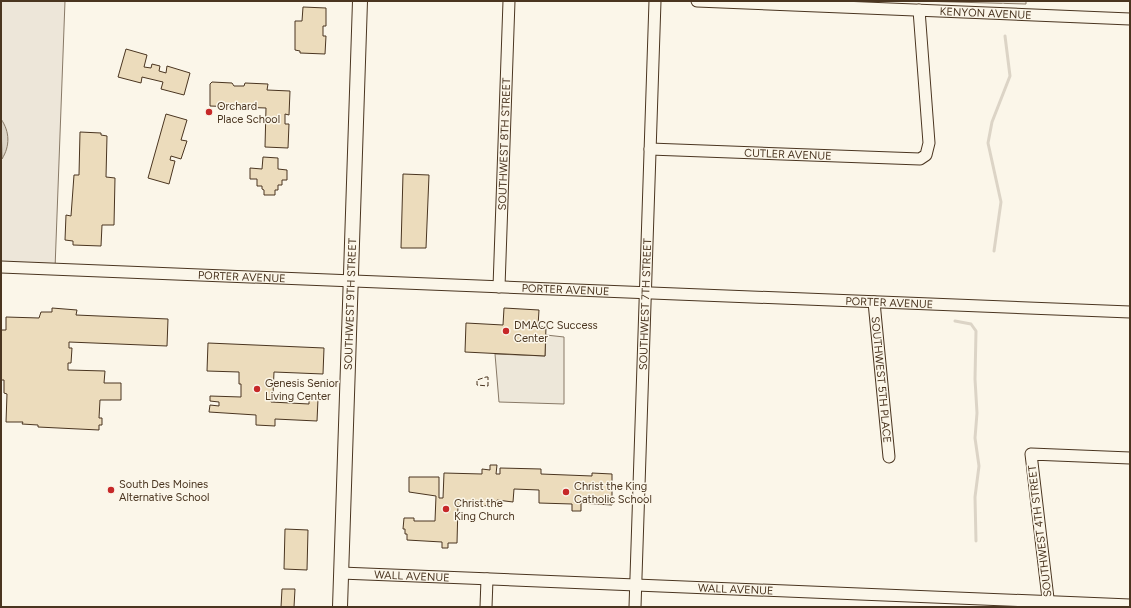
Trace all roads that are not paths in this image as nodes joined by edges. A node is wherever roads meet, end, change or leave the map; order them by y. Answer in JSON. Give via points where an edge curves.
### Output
{"nodes":[{"id":1,"x":360,"y":1,"type":"edge"},
{"id":2,"x":509,"y":1,"type":"edge"},
{"id":3,"x":655,"y":1,"type":"edge"},
{"id":4,"x":697,"y":1,"type":"edge"},
{"id":5,"x":920,"y":10,"type":"junction"},
{"id":6,"x":1130,"y":19,"type":"edge"},
{"id":7,"x":650,"y":149,"type":"junction"},
{"id":8,"x":1,"y":266,"type":"edge"},
{"id":9,"x":351,"y":281,"type":"junction"},
{"id":10,"x":498,"y":287,"type":"junction"},
{"id":11,"x":645,"y":293,"type":"junction"},
{"id":12,"x":874,"y":302,"type":"junction"},
{"id":13,"x":1130,"y":312,"type":"edge"},
{"id":14,"x":888,"y":457,"type":"dead end"},
{"id":15,"x":1130,"y":458,"type":"edge"},
{"id":16,"x":341,"y":573,"type":"junction"},
{"id":17,"x":487,"y":579,"type":"junction"},
{"id":18,"x":636,"y":585,"type":"junction"},
{"id":19,"x":981,"y":603,"type":"edge"},
{"id":20,"x":1048,"y":604,"type":"edge"},
{"id":21,"x":1130,"y":605,"type":"edge"},
{"id":22,"x":340,"y":607,"type":"edge"},
{"id":23,"x":486,"y":607,"type":"edge"},
{"id":24,"x":635,"y":607,"type":"edge"}],
"edges":[{"from":1,"to":9,"type":"main road","name":"SOUTHWEST 9TH STREET"},
{"from":2,"to":10,"type":"street","name":"SOUTHWEST 8TH STREET"},
{"from":3,"to":7,"type":"street","name":"SOUTHWEST 7TH STREET"},
{"from":4,"to":5,"type":"street","name":"KENYON AVENUE"},
{"from":5,"to":6,"type":"street","name":"KENYON AVENUE"},
{"from":5,"to":7,"type":"street","name":"CUTLER AVENUE","via":[[929,143],[926,155],[920,159]]},
{"from":7,"to":11,"type":"street","name":"SOUTHWEST 7TH STREET"},
{"from":8,"to":9,"type":"street","name":"PORTER AVENUE"},
{"from":9,"to":10,"type":"street","name":"PORTER AVENUE"},
{"from":9,"to":16,"type":"main road","name":"SOUTHWEST 9TH STREET"},
{"from":10,"to":11,"type":"street","name":"PORTER AVENUE"},
{"from":11,"to":12,"type":"street","name":"PORTER AVENUE"},
{"from":11,"to":18,"type":"street","name":"SOUTHWEST 7TH STREET"},
{"from":12,"to":13,"type":"street","name":"PORTER AVENUE"},
{"from":12,"to":14,"type":"street","name":"SOUTHWEST 5TH PLACE"},
{"from":15,"to":20,"type":"street","name":"SOUTHWEST 4TH STREET","via":[[1031,454]]},
{"from":16,"to":17,"type":"street","name":"WALL AVENUE"},
{"from":16,"to":22,"type":"main road","name":"SOUTHWEST 9TH STREET"},
{"from":17,"to":18,"type":"street","name":"WALL AVENUE"},
{"from":17,"to":23,"type":"street"},
{"from":18,"to":19,"type":"street","name":"WALL AVENUE"},
{"from":18,"to":24,"type":"street","name":"SOUTHWEST 7TH STREET"},
{"from":19,"to":20,"type":"street","name":"WALL AVENUE"},
{"from":20,"to":21,"type":"street","name":"WALL AVENUE"}]}
